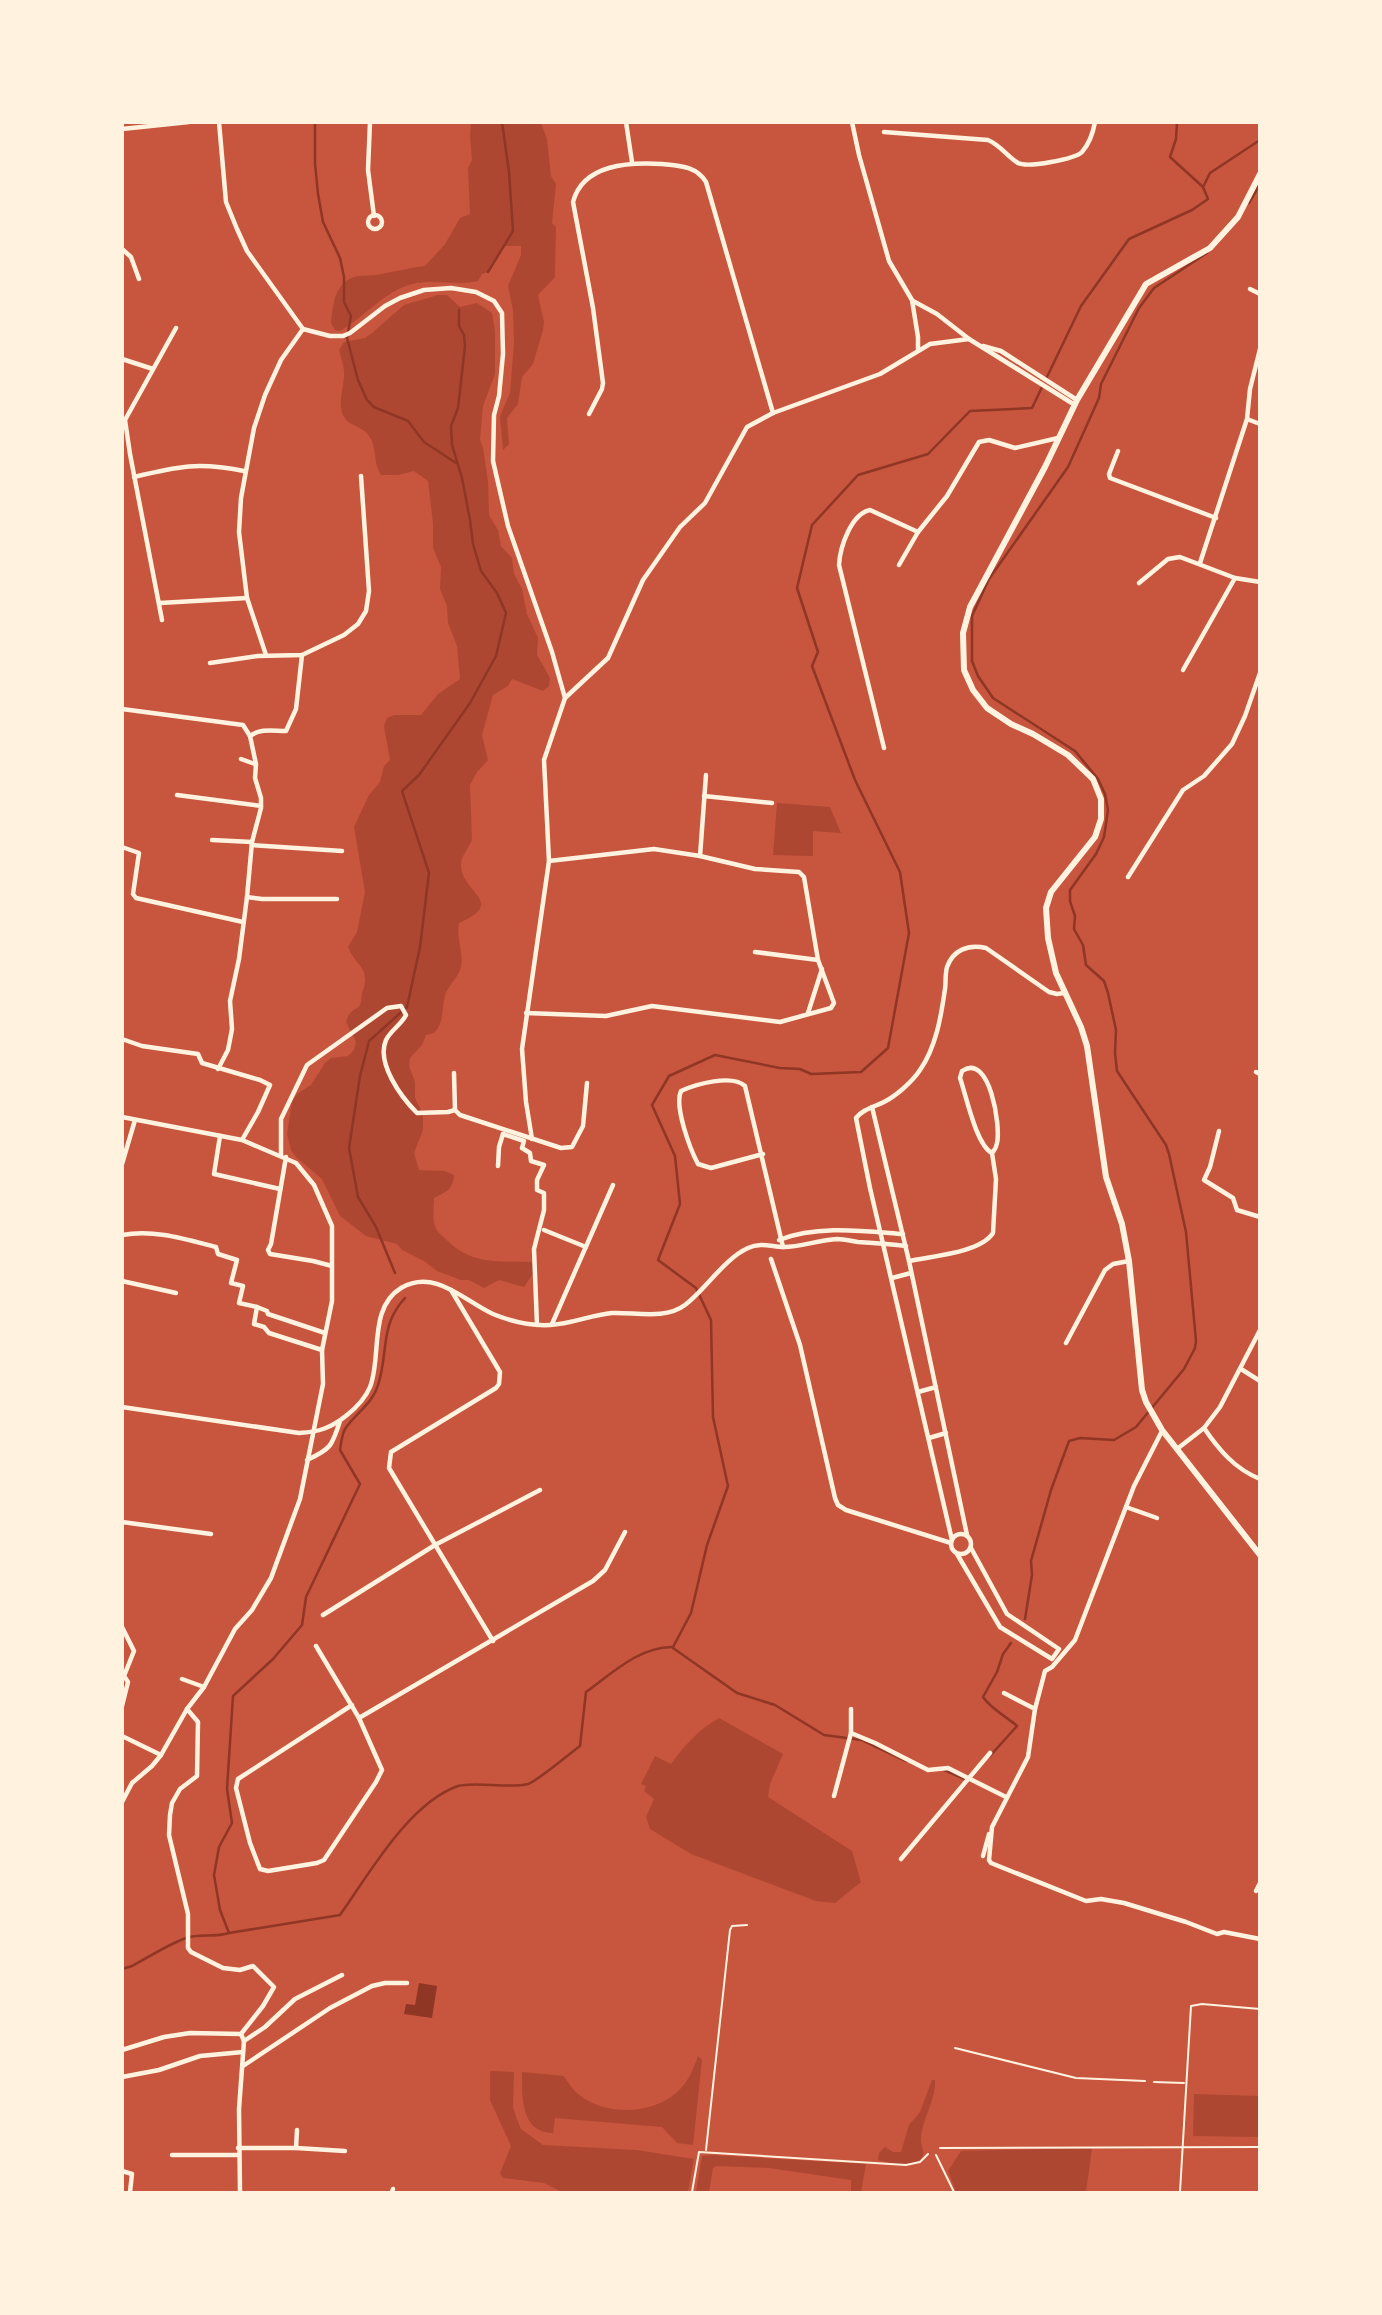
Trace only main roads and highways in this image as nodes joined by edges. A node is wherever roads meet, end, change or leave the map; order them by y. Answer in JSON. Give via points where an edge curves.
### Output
{"nodes":[{"id":1,"x":1259,"y":173,"type":"edge"},
{"id":2,"x":1259,"y":1555,"type":"edge"}],
"edges":[{"from":1,"to":2,"type":"main road","via":[[1238,217],[1210,247],[1146,284],[1076,403],[970,607],[963,633],[964,670],[987,708],[1069,755],[1093,779],[1101,799],[1095,836],[1051,892],[1046,908],[1048,938],[1056,973],[1085,1036],[1104,1169],[1129,1261],[1142,1390],[1162,1430]]}]}
